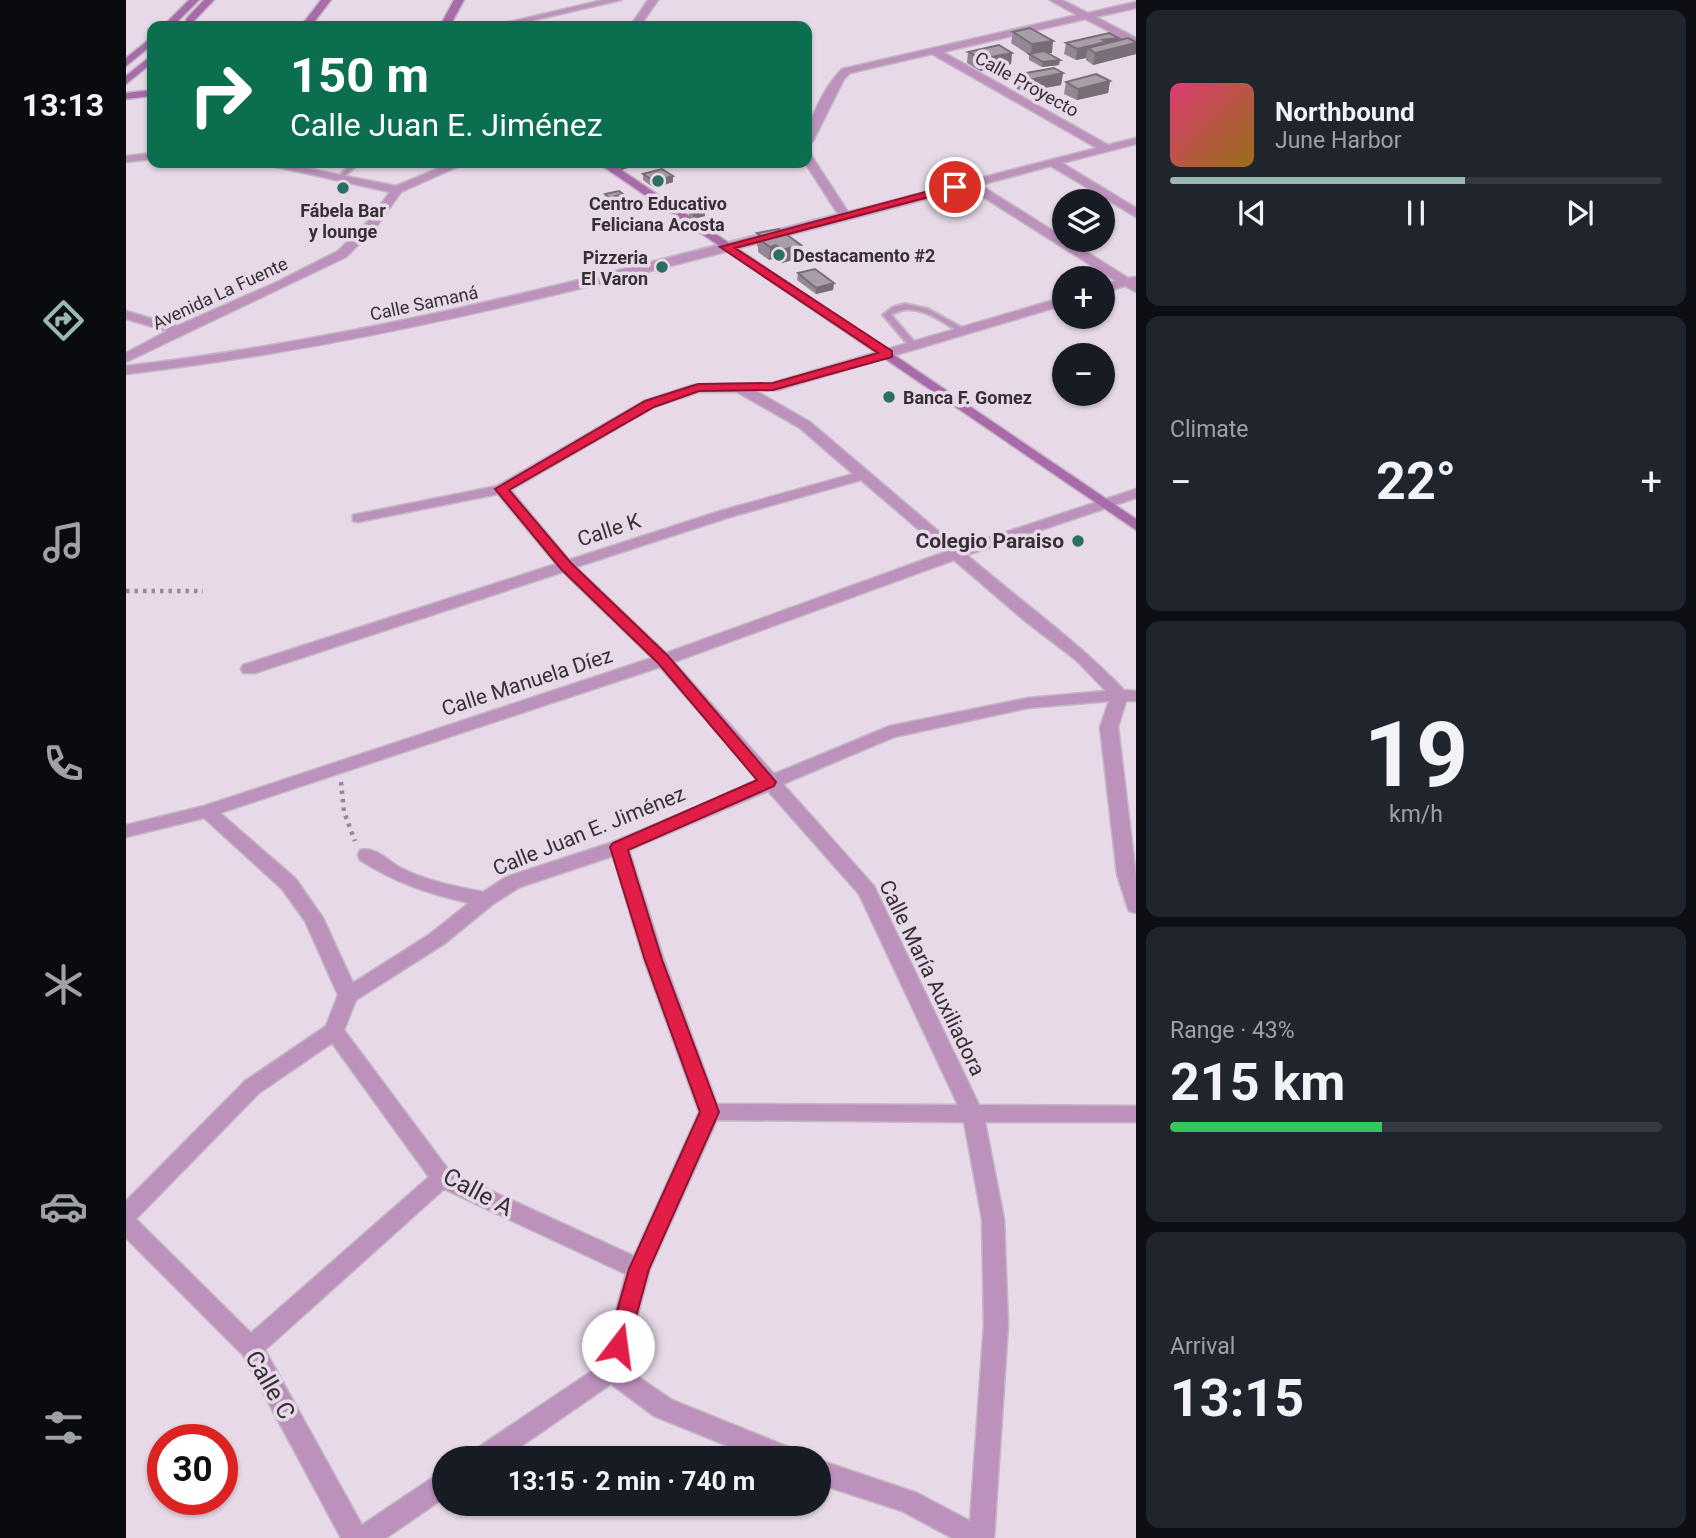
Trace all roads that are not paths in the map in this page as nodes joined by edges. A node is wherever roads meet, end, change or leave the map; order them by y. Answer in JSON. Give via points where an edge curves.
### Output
{"nodes":[{"id":1,"x":194,"y":0,"type":"edge"},
{"id":2,"x":209,"y":0,"type":"edge"},
{"id":3,"x":326,"y":0,"type":"edge"},
{"id":4,"x":459,"y":0,"type":"edge"},
{"id":5,"x":617,"y":0,"type":"edge"},
{"id":6,"x":653,"y":0,"type":"edge"},
{"id":7,"x":1055,"y":0,"type":"edge"},
{"id":8,"x":1136,"y":5,"type":"edge"},
{"id":9,"x":1087,"y":16,"type":"junction"},
{"id":10,"x":173,"y":21,"type":"edge"},
{"id":11,"x":189,"y":21,"type":"edge"},
{"id":12,"x":310,"y":21,"type":"edge"},
{"id":13,"x":448,"y":21,"type":"edge"},
{"id":14,"x":520,"y":21,"type":"edge"},
{"id":15,"x":638,"y":21,"type":"edge"},
{"id":16,"x":1136,"y":42,"type":"edge"},
{"id":17,"x":147,"y":45,"type":"edge"},
{"id":18,"x":932,"y":50,"type":"junction"},
{"id":19,"x":147,"y":62,"type":"edge"},
{"id":20,"x":126,"y":64,"type":"edge"},
{"id":21,"x":126,"y":81,"type":"edge"},
{"id":22,"x":147,"y":94,"type":"edge"},
{"id":23,"x":126,"y":96,"type":"edge"},
{"id":24,"x":812,"y":131,"type":"edge"},
{"id":25,"x":1136,"y":141,"type":"edge"},
{"id":26,"x":1122,"y":144,"type":"junction"},
{"id":27,"x":1106,"y":148,"type":"junction"},
{"id":28,"x":1136,"y":152,"type":"edge"},
{"id":29,"x":147,"y":157,"type":"edge"},
{"id":30,"x":126,"y":159,"type":"edge"},
{"id":31,"x":1052,"y":162,"type":"junction"},
{"id":32,"x":812,"y":165,"type":"edge"},
{"id":33,"x":290,"y":168,"type":"edge"},
{"id":34,"x":351,"y":168,"type":"edge"},
{"id":35,"x":448,"y":168,"type":"edge"},
{"id":36,"x":611,"y":168,"type":"edge"},
{"id":37,"x":340,"y":178,"type":"junction"},
{"id":38,"x":970,"y":183,"type":"junction"},
{"id":39,"x":397,"y":190,"type":"junction"},
{"id":40,"x":1136,"y":213,"type":"edge"},
{"id":41,"x":845,"y":216,"type":"junction"},
{"id":42,"x":726,"y":247,"type":"junction"},
{"id":43,"x":1133,"y":283,"type":"edge"},
{"id":44,"x":1115,"y":286,"type":"edge"},
{"id":45,"x":1052,"y":305,"type":"edge"},
{"id":46,"x":126,"y":315,"type":"edge"},
{"id":47,"x":178,"y":330,"type":"junction"},
{"id":48,"x":964,"y":331,"type":"junction"},
{"id":49,"x":914,"y":346,"type":"junction"},
{"id":50,"x":888,"y":354,"type":"junction"},
{"id":51,"x":126,"y":358,"type":"edge"},
{"id":52,"x":126,"y":370,"type":"edge"},
{"id":53,"x":739,"y":387,"type":"junction"},
{"id":54,"x":864,"y":475,"type":"junction"},
{"id":55,"x":502,"y":489,"type":"junction"},
{"id":56,"x":1136,"y":493,"type":"edge"},
{"id":57,"x":1105,"y":504,"type":"junction"},
{"id":58,"x":358,"y":518,"type":"dead end"},
{"id":59,"x":1136,"y":526,"type":"edge"},
{"id":60,"x":955,"y":554,"type":"junction"},
{"id":61,"x":566,"y":566,"type":"junction"},
{"id":62,"x":663,"y":660,"type":"junction"},
{"id":63,"x":249,"y":669,"type":"dead end"},
{"id":64,"x":1128,"y":695,"type":"edge"},
{"id":65,"x":768,"y":782,"type":"junction"},
{"id":66,"x":206,"y":811,"type":"junction"},
{"id":67,"x":126,"y":831,"type":"edge"},
{"id":68,"x":619,"y":847,"type":"junction"},
{"id":69,"x":367,"y":855,"type":"road end"},
{"id":70,"x":485,"y":899,"type":"junction"},
{"id":71,"x":1136,"y":906,"type":"edge"},
{"id":72,"x":348,"y":995,"type":"junction"},
{"id":73,"x":334,"y":1031,"type":"junction"},
{"id":74,"x":710,"y":1112,"type":"junction"},
{"id":75,"x":973,"y":1114,"type":"junction"},
{"id":76,"x":1136,"y":1114,"type":"edge"},
{"id":77,"x":442,"y":1178,"type":"junction"},
{"id":78,"x":126,"y":1215,"type":"edge"},
{"id":79,"x":126,"y":1223,"type":"edge"},
{"id":80,"x":639,"y":1269,"type":"junction"},
{"id":81,"x":251,"y":1348,"type":"junction"},
{"id":82,"x":611,"y":1371,"type":"junction"},
{"id":83,"x":501,"y":1446,"type":"edge"},
{"id":84,"x":757,"y":1446,"type":"edge"},
{"id":85,"x":831,"y":1476,"type":"edge"},
{"id":86,"x":432,"y":1492,"type":"edge"},
{"id":87,"x":355,"y":1538,"type":"edge"},
{"id":88,"x":364,"y":1538,"type":"edge"},
{"id":89,"x":979,"y":1538,"type":"edge"}],
"edges":[{"from":1,"to":10,"type":"main road"},
{"from":2,"to":11,"type":"main road"},
{"from":3,"to":12,"type":"main road"},
{"from":4,"to":13,"type":"main road"},
{"from":5,"to":14,"type":"street"},
{"from":6,"to":15,"type":"street"},
{"from":7,"to":9,"type":"street"},
{"from":8,"to":9,"type":"street"},
{"from":9,"to":16,"type":"street"},
{"from":9,"to":18,"type":"street"},
{"from":17,"to":20,"type":"main road"},
{"from":18,"to":24,"type":"street","via":[[846,71]]},
{"from":18,"to":27,"type":"street","name":"Calle Proyecto"},
{"from":19,"to":21,"type":"main road"},
{"from":22,"to":23,"type":"main road"},
{"from":25,"to":26,"type":"street","name":"Calle Samaná"},
{"from":26,"to":27,"type":"street","name":"Calle Samaná"},
{"from":26,"to":28,"type":"street"},
{"from":27,"to":31,"type":"street","name":"Calle Samaná"},
{"from":29,"to":30,"type":"street"},
{"from":31,"to":38,"type":"street","name":"Calle Samaná"},
{"from":31,"to":40,"type":"street"},
{"from":32,"to":41,"type":"street"},
{"from":33,"to":37,"type":"street"},
{"from":34,"to":37,"type":"lane"},
{"from":35,"to":39,"type":"street"},
{"from":36,"to":42,"type":"main road"},
{"from":37,"to":39,"type":"street"},
{"from":38,"to":41,"type":"street","name":"Calle Samaná"},
{"from":38,"to":43,"type":"street"},
{"from":39,"to":47,"type":"street","name":"Avenida La Fuente","via":[[342,254]]},
{"from":41,"to":42,"type":"street","name":"Calle Samaná"},
{"from":42,"to":50,"type":"main road"},
{"from":42,"to":52,"type":"street","name":"Calle Samaná","via":[[541,295],[333,341]]},
{"from":43,"to":44,"type":"street"},
{"from":45,"to":48,"type":"street"},
{"from":46,"to":47,"type":"street"},
{"from":47,"to":51,"type":"street","name":"Avenida La Fuente"},
{"from":48,"to":49,"type":"street"},
{"from":48,"to":49,"type":"lane","via":[[918,308],[891,310],[887,315]]},
{"from":49,"to":50,"type":"street"},
{"from":50,"to":53,"type":"street","via":[[773,387]]},
{"from":50,"to":57,"type":"main road"},
{"from":53,"to":54,"type":"street","via":[[805,425]]},
{"from":53,"to":55,"type":"street","via":[[698,388],[649,404]]},
{"from":54,"to":60,"type":"street"},
{"from":54,"to":61,"type":"street","name":"Calle K"},
{"from":55,"to":58,"type":"street"},
{"from":55,"to":61,"type":"street","name":"Calle María Auxiliadora"},
{"from":56,"to":57,"type":"street","name":"Calle Manuela Díez"},
{"from":57,"to":59,"type":"main road"},
{"from":57,"to":60,"type":"street","name":"Calle Manuela Díez"},
{"from":60,"to":62,"type":"street","name":"Calle Manuela Díez"},
{"from":60,"to":64,"type":"street"},
{"from":61,"to":62,"type":"street","name":"Calle María Auxiliadora"},
{"from":61,"to":63,"type":"street","name":"Calle K"},
{"from":62,"to":65,"type":"street","name":"Calle María Auxiliadora"},
{"from":62,"to":66,"type":"street","name":"Calle Manuela Díez"},
{"from":64,"to":65,"type":"street","name":"Calle Juan E. Jiménez","via":[[1028,703],[890,732]]},
{"from":64,"to":71,"type":"street","via":[[1109,727],[1126,874]]},
{"from":65,"to":68,"type":"street","name":"Calle Juan E. Jiménez"},
{"from":65,"to":75,"type":"street","name":"Calle María Auxiliadora","via":[[867,891]]},
{"from":66,"to":67,"type":"street","name":"Calle Manuela Díez"},
{"from":66,"to":72,"type":"street","via":[[289,884],[313,918]]},
{"from":68,"to":70,"type":"street","name":"Calle Juan E. Jiménez","via":[[513,881]]},
{"from":68,"to":74,"type":"street","via":[[654,960]]},
{"from":69,"to":70,"type":"street","via":[[395,875],[429,889]]},
{"from":70,"to":72,"type":"street","name":"Calle Juan E. Jiménez","via":[[437,939]]},
{"from":72,"to":73,"type":"street"},
{"from":73,"to":77,"type":"street","name":"Calle A"},
{"from":73,"to":78,"type":"street","via":[[252,1087]]},
{"from":74,"to":75,"type":"street"},
{"from":74,"to":80,"type":"street"},
{"from":75,"to":76,"type":"street"},
{"from":75,"to":89,"type":"street","name":"Calle María Auxiliadora","via":[[993,1219],[996,1325]]},
{"from":77,"to":80,"type":"street","name":"Calle A"},
{"from":77,"to":81,"type":"street"},
{"from":79,"to":81,"type":"street","name":"Calle C"},
{"from":80,"to":82,"type":"street"},
{"from":81,"to":87,"type":"street","name":"Calle C"},
{"from":82,"to":83,"type":"street"},
{"from":82,"to":84,"type":"street","via":[[663,1408]]},
{"from":85,"to":89,"type":"street","via":[[908,1501]]},
{"from":86,"to":88,"type":"street"}]}
